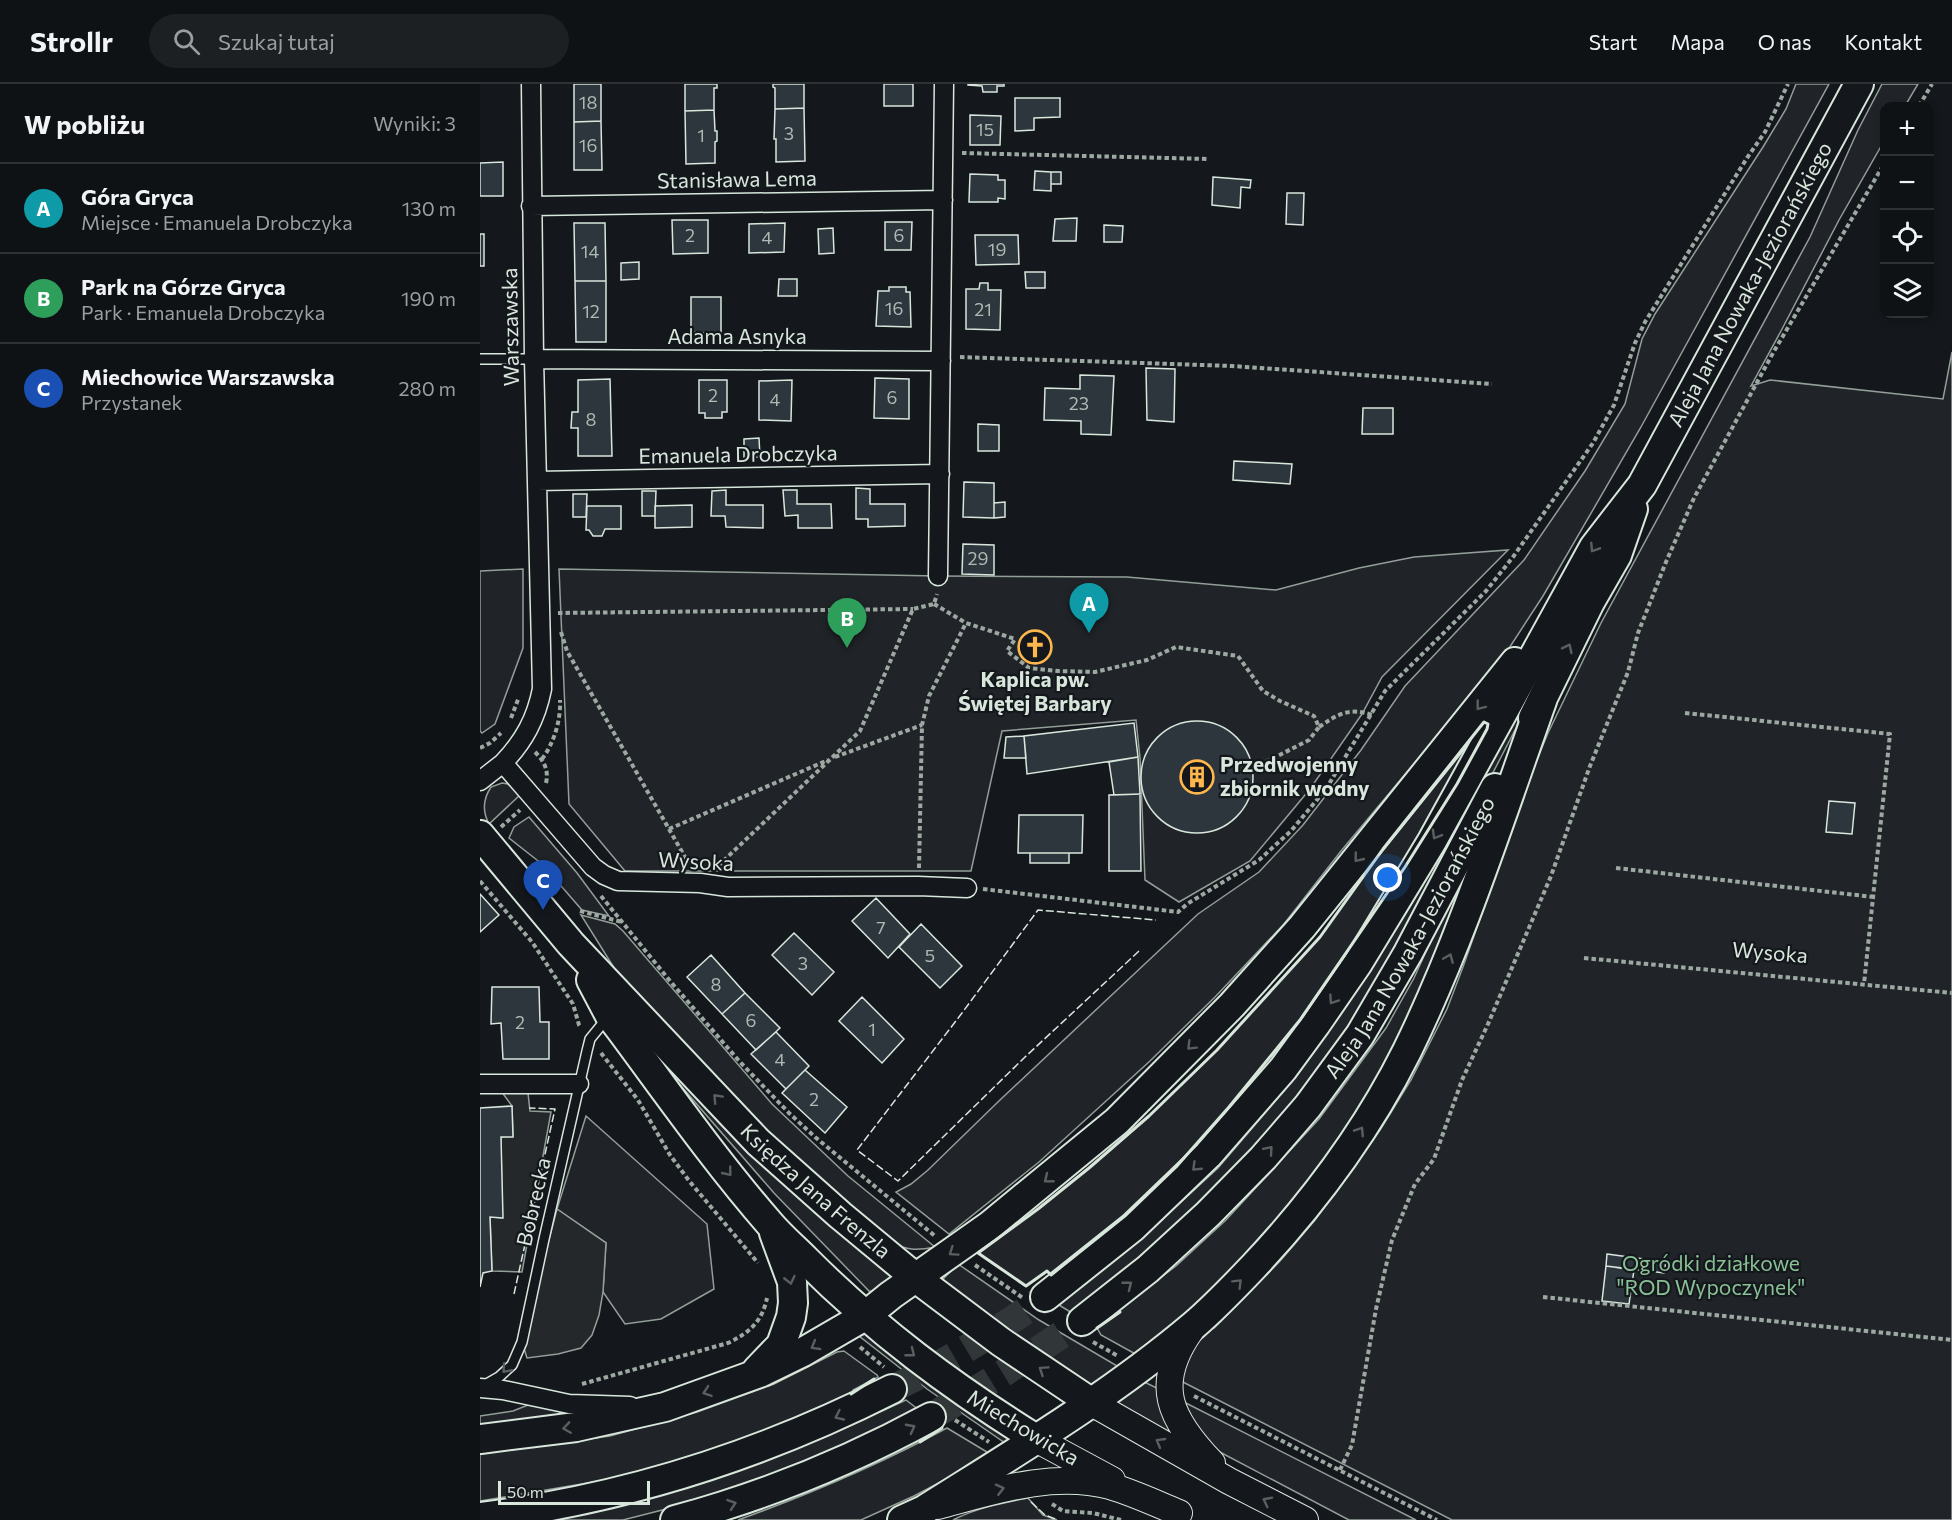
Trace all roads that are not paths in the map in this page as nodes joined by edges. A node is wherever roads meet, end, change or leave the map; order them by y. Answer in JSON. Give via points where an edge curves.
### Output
{"nodes":[{"id":1,"x":531,"y":84,"type":"edge"},
{"id":2,"x":944,"y":84,"type":"edge"},
{"id":3,"x":1859,"y":84,"type":"edge"},
{"id":4,"x":943,"y":200,"type":"junction"},
{"id":5,"x":531,"y":206,"type":"junction"},
{"id":6,"x":941,"y":358,"type":"junction"},
{"id":7,"x":480,"y":359,"type":"edge"},
{"id":8,"x":534,"y":359,"type":"junction"},
{"id":9,"x":940,"y":474,"type":"junction"},
{"id":10,"x":537,"y":481,"type":"junction"},
{"id":11,"x":1642,"y":485,"type":"junction"},
{"id":12,"x":938,"y":576,"type":"dead end"},
{"id":13,"x":1568,"y":593,"type":"junction"},
{"id":14,"x":1542,"y":701,"type":"junction"},
{"id":15,"x":503,"y":763,"type":"junction"},
{"id":16,"x":480,"y":782,"type":"edge"},
{"id":17,"x":490,"y":832,"type":"edge"},
{"id":18,"x":967,"y":888,"type":"road end"},
{"id":19,"x":571,"y":944,"type":"junction"},
{"id":20,"x":610,"y":1016,"type":"junction"},
{"id":21,"x":480,"y":1084,"type":"edge"},
{"id":22,"x":579,"y":1084,"type":"junction"},
{"id":23,"x":771,"y":1225,"type":"junction"},
{"id":24,"x":916,"y":1278,"type":"junction"},
{"id":25,"x":1037,"y":1299,"type":"tunnel mouth"},
{"id":26,"x":865,"y":1316,"type":"junction"},
{"id":27,"x":1196,"y":1323,"type":"junction"},
{"id":28,"x":1083,"y":1329,"type":"tunnel mouth"},
{"id":29,"x":748,"y":1378,"type":"junction"},
{"id":30,"x":480,"y":1388,"type":"edge"},
{"id":31,"x":892,"y":1389,"type":"tunnel mouth"},
{"id":32,"x":1092,"y":1403,"type":"junction"},
{"id":33,"x":665,"y":1407,"type":"junction"},
{"id":34,"x":931,"y":1418,"type":"tunnel mouth"},
{"id":35,"x":1036,"y":1438,"type":"junction"},
{"id":36,"x":480,"y":1440,"type":"edge"},
{"id":37,"x":1229,"y":1481,"type":"junction"},
{"id":38,"x":913,"y":1515,"type":"edge"},
{"id":39,"x":1186,"y":1516,"type":"edge"},
{"id":40,"x":480,"y":1517,"type":"edge"},
{"id":41,"x":675,"y":1520,"type":"edge"},
{"id":42,"x":1305,"y":1520,"type":"edge"}],
"edges":[{"from":1,"to":5,"type":"street","name":"Warszawska"},
{"from":2,"to":4,"type":"street"},
{"from":3,"to":11,"type":"main road","name":"Aleja Jana Nowaka-Jeziorańskiego"},
{"from":4,"to":5,"type":"street","name":"Stanisława Lema"},
{"from":4,"to":6,"type":"street"},
{"from":5,"to":8,"type":"street","name":"Warszawska"},
{"from":6,"to":8,"type":"street","name":"Adama Asnyka"},
{"from":6,"to":9,"type":"street"},
{"from":7,"to":8,"type":"lane"},
{"from":8,"to":10,"type":"street","name":"Warszawska"},
{"from":9,"to":10,"type":"street","name":"Emanuela Drobczyka"},
{"from":9,"to":12,"type":"street"},
{"from":10,"to":15,"type":"street","name":"Warszawska","via":[[542,689],[531,727]]},
{"from":11,"to":13,"type":"main road","name":"Aleja Jana Nowaka-Jeziorańskiego","one_way":true,"via":[[1594,547]]},
{"from":14,"to":11,"type":"main road","name":"Aleja Jana Nowaka-Jeziorańskiego","one_way":true,"via":[[1617,555]]},
{"from":13,"to":24,"type":"main road","one_way":true,"via":[[1317,908],[1233,1005],[1117,1121],[1041,1185]]},
{"from":13,"to":25,"type":"main road","name":"Aleja Jana Nowaka-Jeziorańskiego","one_way":true,"via":[[1432,841],[1316,1024],[1208,1155],[1133,1227]]},
{"from":27,"to":14,"type":"main road","one_way":true,"via":[[1239,1282],[1314,1196],[1375,1108],[1406,1053],[1457,937]]},
{"from":28,"to":14,"type":"main road","name":"Aleja Jana Nowaka-Jeziorańskiego","one_way":true,"via":[[1208,1214],[1270,1149],[1308,1106],[1360,1035]]},
{"from":15,"to":16,"type":"street"},
{"from":15,"to":18,"type":"street","name":"Wysoka","via":[[593,867],[618,881],[728,887]]},
{"from":17,"to":19,"type":"main road","name":"Księdza Jana Frenzla"},
{"from":19,"to":20,"type":"main road","name":"Księdza Jana Frenzla"},
{"from":24,"to":19,"type":"main road","name":"Księdza Jana Frenzla","one_way":true,"via":[[758,1142]]},
{"from":20,"to":22,"type":"lane","name":"Bobrecka","via":[[590,1039]]},
{"from":20,"to":23,"type":"main road","name":"Księdza Jana Frenzla","one_way":true},
{"from":21,"to":22,"type":"street"},
{"from":22,"to":30,"type":"lane","name":"Bobrecka","one_way":true,"via":[[522,1342],[512,1365]]},
{"from":23,"to":26,"type":"main road","name":"Księdza Jana Frenzla"},
{"from":23,"to":29,"type":"main road","one_way":true,"via":[[792,1282],[791,1317],[781,1345]]},
{"from":24,"to":26,"type":"main road"},
{"from":32,"to":24,"type":"main road","name":"Księdza Jana Frenzla","one_way":true},
{"from":26,"to":29,"type":"main road","one_way":true},
{"from":26,"to":35,"type":"main road","name":"Miechowicka","one_way":true,"via":[[955,1387]]},
{"from":27,"to":32,"type":"main road"},
{"from":27,"to":37,"type":"main road","via":[[1177,1352],[1171,1372],[1171,1396],[1179,1422],[1194,1444]]},
{"from":29,"to":33,"type":"main road","one_way":true},
{"from":30,"to":33,"type":"street","via":[[569,1404]]},
{"from":31,"to":40,"type":"main road","one_way":true,"via":[[806,1430],[692,1472],[596,1498]]},
{"from":32,"to":35,"type":"main road"},
{"from":37,"to":32,"type":"main road","one_way":true},
{"from":33,"to":36,"type":"main road","one_way":true,"via":[[576,1427]]},
{"from":41,"to":34,"type":"main road","one_way":true,"via":[[810,1475]]},
{"from":35,"to":38,"type":"main road"},
{"from":35,"to":39,"type":"main road","name":"Miechowicka"},
{"from":42,"to":37,"type":"main road","one_way":true},
{"from":38,"to":39,"type":"main road","one_way":true,"via":[[1007,1487],[1067,1481],[1110,1486]]}]}
